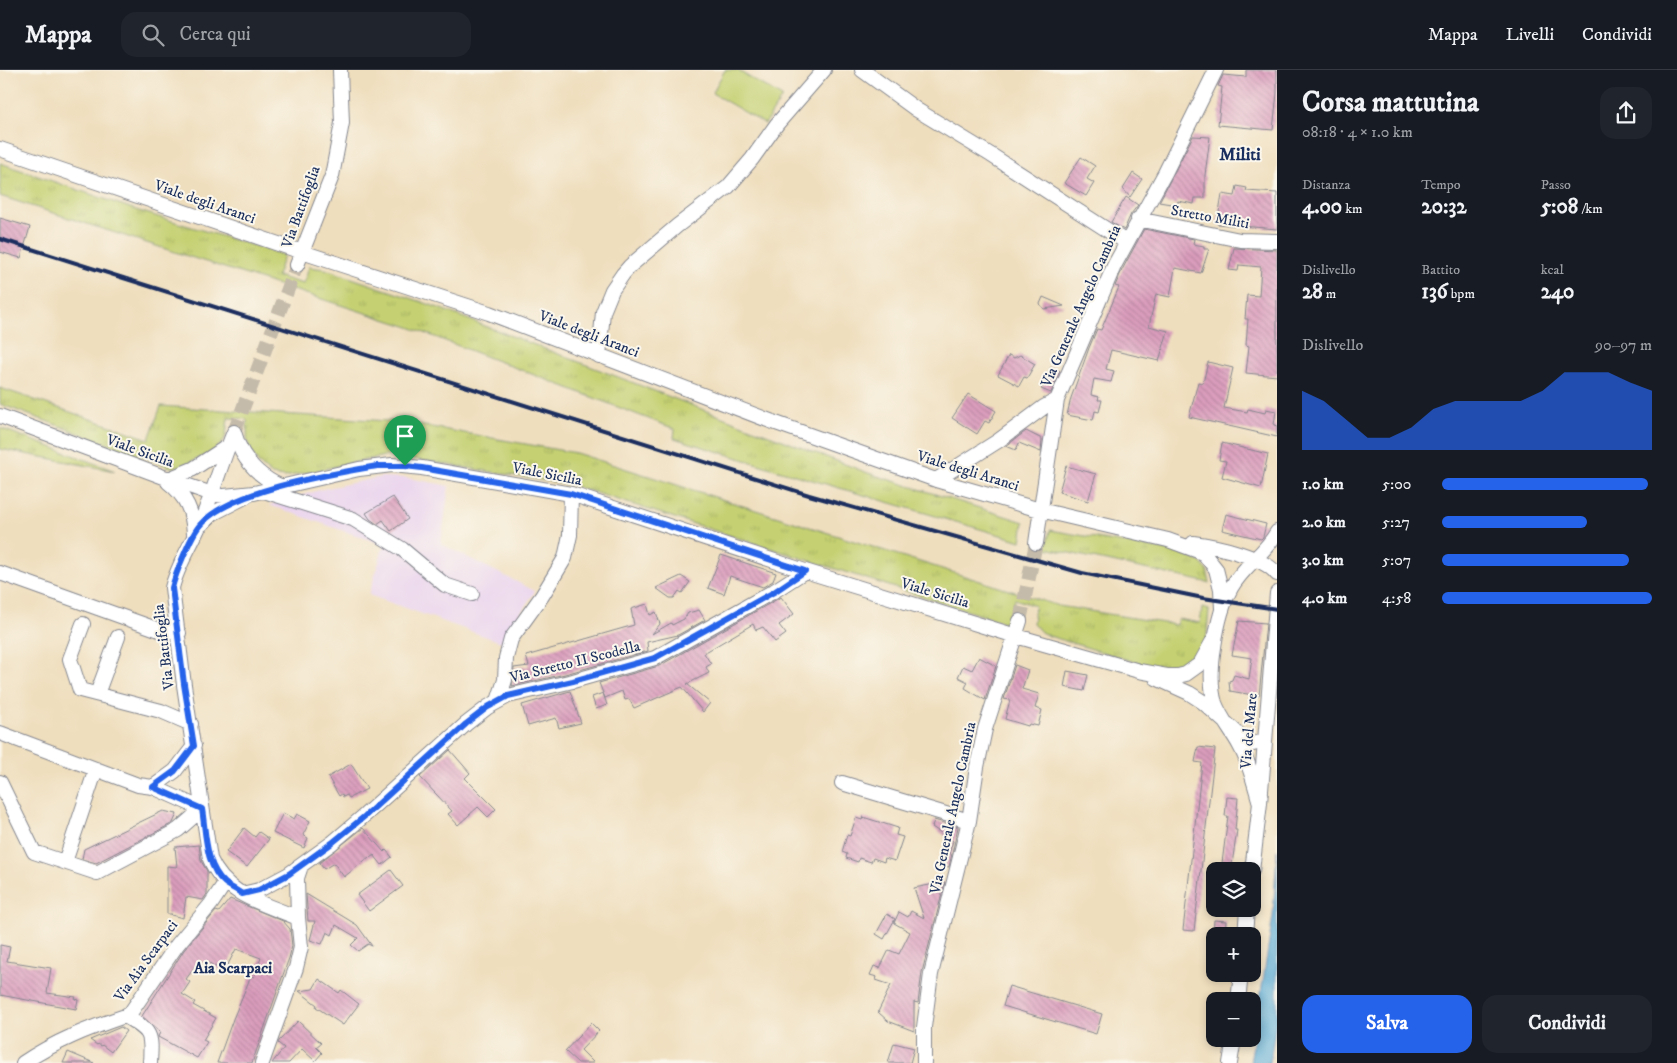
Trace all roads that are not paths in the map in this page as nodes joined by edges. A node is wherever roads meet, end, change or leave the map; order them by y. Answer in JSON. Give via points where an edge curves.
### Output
{"nodes":[{"id":1,"x":340,"y":70,"type":"edge"},
{"id":2,"x":824,"y":70,"type":"edge"},
{"id":3,"x":862,"y":70,"type":"edge"},
{"id":4,"x":1216,"y":70,"type":"edge"},
{"id":5,"x":0,"y":149,"type":"edge"},
{"id":6,"x":1138,"y":219,"type":"junction"},
{"id":7,"x":1277,"y":241,"type":"edge"},
{"id":8,"x":1126,"y":242,"type":"junction"},
{"id":9,"x":300,"y":259,"type":"junction"},
{"id":10,"x":599,"y":356,"type":"junction"},
{"id":11,"x":1057,"y":400,"type":"junction"},
{"id":12,"x":0,"y":416,"type":"edge"},
{"id":13,"x":228,"y":446,"type":"junction"},
{"id":14,"x":166,"y":478,"type":"junction"},
{"id":15,"x":936,"y":480,"type":"junction"},
{"id":16,"x":280,"y":486,"type":"junction"},
{"id":17,"x":259,"y":492,"type":"junction"},
{"id":18,"x":212,"y":494,"type":"junction"},
{"id":19,"x":571,"y":494,"type":"junction"},
{"id":20,"x":1040,"y":510,"type":"junction"},
{"id":21,"x":197,"y":531,"type":"junction"},
{"id":22,"x":1277,"y":532,"type":"edge"},
{"id":23,"x":1168,"y":540,"type":"junction"},
{"id":24,"x":1036,"y":543,"type":"tunnel mouth"},
{"id":25,"x":1255,"y":559,"type":"junction"},
{"id":26,"x":805,"y":571,"type":"junction"},
{"id":27,"x":0,"y":573,"type":"edge"},
{"id":28,"x":1277,"y":574,"type":"edge"},
{"id":29,"x":1277,"y":593,"type":"edge"},
{"id":30,"x":472,"y":594,"type":"dead end"},
{"id":31,"x":1222,"y":610,"type":"junction"},
{"id":32,"x":1020,"y":621,"type":"tunnel mouth"},
{"id":33,"x":83,"y":624,"type":"dead end"},
{"id":34,"x":179,"y":634,"type":"junction"},
{"id":35,"x":1216,"y":635,"type":"junction"},
{"id":36,"x":1016,"y":636,"type":"junction"},
{"id":37,"x":118,"y":637,"type":"dead end"},
{"id":38,"x":1139,"y":671,"type":"junction"},
{"id":39,"x":98,"y":694,"type":"junction"},
{"id":40,"x":498,"y":701,"type":"junction"},
{"id":41,"x":1223,"y":720,"type":"junction"},
{"id":42,"x":190,"y":724,"type":"junction"},
{"id":43,"x":0,"y":734,"type":"edge"},
{"id":44,"x":1264,"y":742,"type":"junction"},
{"id":45,"x":194,"y":746,"type":"junction"},
{"id":46,"x":96,"y":770,"type":"junction"},
{"id":47,"x":0,"y":782,"type":"edge"},
{"id":48,"x":842,"y":783,"type":"dead end"},
{"id":49,"x":153,"y":787,"type":"junction"},
{"id":50,"x":1260,"y":803,"type":"junction"},
{"id":51,"x":202,"y":809,"type":"junction"},
{"id":52,"x":969,"y":821,"type":"junction"},
{"id":53,"x":65,"y":862,"type":"junction"},
{"id":54,"x":1253,"y":862,"type":"edge"},
{"id":55,"x":301,"y":866,"type":"junction"},
{"id":56,"x":225,"y":883,"type":"junction"},
{"id":57,"x":242,"y":894,"type":"junction"},
{"id":58,"x":298,"y":918,"type":"junction"},
{"id":59,"x":125,"y":1016,"type":"junction"},
{"id":60,"x":1233,"y":1047,"type":"edge"},
{"id":61,"x":23,"y":1063,"type":"edge"},
{"id":62,"x":150,"y":1063,"type":"edge"},
{"id":63,"x":262,"y":1063,"type":"edge"},
{"id":64,"x":924,"y":1063,"type":"edge"},
{"id":65,"x":1230,"y":1063,"type":"edge"}],
"edges":[{"from":1,"to":9,"type":"street","name":"Via Battifoglia","via":[[342,123],[332,176]]},
{"from":2,"to":10,"type":"street","via":[[728,187],[677,226],[623,274],[603,312]]},
{"from":3,"to":8,"type":"street","via":[[917,110]]},
{"from":4,"to":6,"type":"street","name":"Via Generale Angelo Cambria","via":[[1166,172]]},
{"from":5,"to":9,"type":"street","name":"Viale degli Aranci"},
{"from":6,"to":7,"type":"street","name":"Stretto Militi","via":[[1240,240]]},
{"from":6,"to":8,"type":"street","name":"Via Generale Angelo Cambria"},
{"from":8,"to":11,"type":"street","name":"Via Generale Angelo Cambria"},
{"from":9,"to":10,"type":"street","name":"Viale degli Aranci","via":[[490,312]]},
{"from":10,"to":15,"type":"street","name":"Viale degli Aranci"},
{"from":11,"to":15,"type":"street"},
{"from":11,"to":20,"type":"street","name":"Via Generale Angelo Cambria"},
{"from":12,"to":14,"type":"street","name":"Viale Sicilia"},
{"from":13,"to":14,"type":"street","via":[[194,469]]},
{"from":13,"to":16,"type":"street","name":"Via Battifoglia","via":[[234,432],[237,444],[250,465]]},
{"from":13,"to":18,"type":"street","name":"Via Battifoglia"},
{"from":14,"to":18,"type":"street","name":"Viale Sicilia"},
{"from":14,"to":21,"type":"street","via":[[189,506]]},
{"from":15,"to":20,"type":"street","name":"Viale degli Aranci"},
{"from":16,"to":17,"type":"street","name":"Viale Sicilia"},
{"from":16,"to":19,"type":"street","name":"Viale Sicilia","via":[[377,466],[405,466]]},
{"from":17,"to":18,"type":"street","name":"Viale Sicilia","via":[[224,496]]},
{"from":17,"to":21,"type":"street","via":[[212,514]]},
{"from":17,"to":30,"type":"street","via":[[353,519],[402,549],[445,585]]},
{"from":18,"to":21,"type":"street","name":"Via Battifoglia"},
{"from":19,"to":26,"type":"street","name":"Viale Sicilia"},
{"from":19,"to":40,"type":"street","via":[[570,535],[565,558],[511,639],[505,680]]},
{"from":20,"to":23,"type":"street","name":"Viale degli Aranci"},
{"from":20,"to":24,"type":"street","name":"Via Generale Angelo Cambria"},
{"from":21,"to":34,"type":"street","name":"Via Battifoglia","via":[[172,588]]},
{"from":22,"to":25,"type":"street"},
{"from":23,"to":25,"type":"street","via":[[1200,544]]},
{"from":23,"to":31,"type":"street","via":[[1198,551],[1212,562],[1221,589]]},
{"from":25,"to":28,"type":"street"},
{"from":25,"to":31,"type":"street","via":[[1236,580]]},
{"from":26,"to":36,"type":"street","name":"Viale Sicilia"},
{"from":26,"to":40,"type":"street","name":"Via Stretto II Scodella","via":[[774,592],[655,658]]},
{"from":27,"to":34,"type":"street","via":[[162,631]]},
{"from":29,"to":44,"type":"street","name":"Via del Mare"},
{"from":31,"to":35,"type":"street"},
{"from":32,"to":36,"type":"street","name":"Via Generale Angelo Cambria"},
{"from":33,"to":39,"type":"street","via":[[70,659],[80,690]]},
{"from":34,"to":42,"type":"street","name":"Via Battifoglia"},
{"from":35,"to":38,"type":"street","via":[[1200,664],[1186,674],[1167,676]]},
{"from":35,"to":41,"type":"street","via":[[1212,688]]},
{"from":36,"to":38,"type":"street","name":"Viale Sicilia"},
{"from":36,"to":52,"type":"street","name":"Via Generale Angelo Cambria","via":[[985,729]]},
{"from":37,"to":39,"type":"street"},
{"from":38,"to":41,"type":"street","via":[[1189,693]]},
{"from":39,"to":42,"type":"street","via":[[161,711]]},
{"from":40,"to":55,"type":"street","name":"Via Stretto II Scodella","via":[[466,724],[365,816]]},
{"from":41,"to":44,"type":"street","via":[[1247,742]]},
{"from":41,"to":50,"type":"street","via":[[1247,760]]},
{"from":42,"to":45,"type":"street","name":"Via Battifoglia"},
{"from":43,"to":46,"type":"street"},
{"from":44,"to":50,"type":"street","name":"Via del Mare"},
{"from":45,"to":49,"type":"street","via":[[175,771]]},
{"from":45,"to":51,"type":"street","name":"Via Battifoglia"},
{"from":46,"to":49,"type":"street"},
{"from":46,"to":53,"type":"street"},
{"from":47,"to":53,"type":"street","via":[[34,852]]},
{"from":48,"to":52,"type":"street"},
{"from":49,"to":51,"type":"street"},
{"from":50,"to":54,"type":"street","name":"Via del Mare"},
{"from":51,"to":53,"type":"street","via":[[178,830],[97,873]]},
{"from":51,"to":56,"type":"street","name":"Via Battifoglia","via":[[210,858],[215,872]]},
{"from":52,"to":64,"type":"street","name":"Via Generale Angelo Cambria","via":[[931,974],[924,1020]]},
{"from":55,"to":57,"type":"street","name":"Via Stretto II Scodella","via":[[259,890]]},
{"from":55,"to":58,"type":"street","via":[[297,878]]},
{"from":56,"to":57,"type":"street"},
{"from":56,"to":59,"type":"street","name":"Via Aia Scarpaci","via":[[177,945],[136,1006]]},
{"from":57,"to":58,"type":"street"},
{"from":58,"to":63,"type":"street","via":[[301,947],[296,968]]},
{"from":59,"to":61,"type":"street","name":"Via Aia Scarpaci","via":[[67,1037]]},
{"from":59,"to":62,"type":"street","via":[[146,1030],[150,1037]]},
{"from":60,"to":65,"type":"street"}]}
